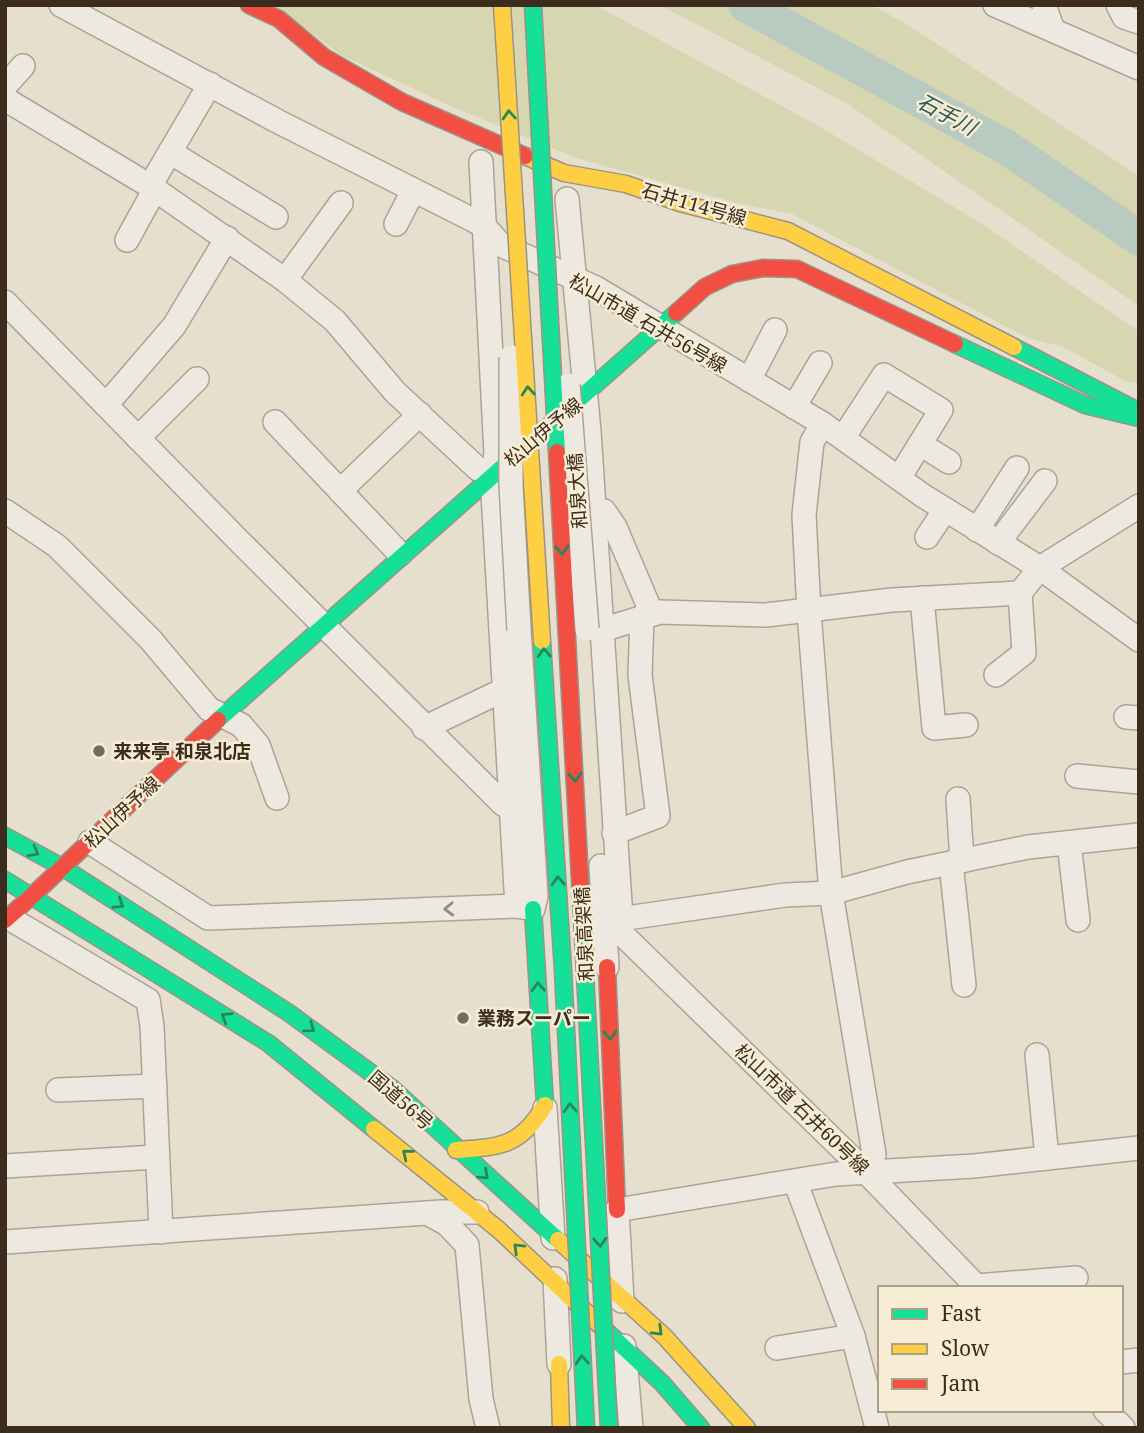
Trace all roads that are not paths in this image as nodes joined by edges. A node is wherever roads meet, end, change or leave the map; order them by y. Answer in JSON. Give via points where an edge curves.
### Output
{"nodes":[{"id":1,"x":61,"y":5,"type":"edge"},
{"id":2,"x":249,"y":5,"type":"edge"},
{"id":3,"x":502,"y":5,"type":"edge"},
{"id":4,"x":533,"y":5,"type":"edge"},
{"id":5,"x":995,"y":5,"type":"edge"},
{"id":6,"x":1044,"y":5,"type":"edge"},
{"id":7,"x":1118,"y":5,"type":"edge"},
{"id":8,"x":1139,"y":22,"type":"edge"},
{"id":9,"x":1053,"y":30,"type":"junction"},
{"id":10,"x":23,"y":66,"type":"dead end"},
{"id":11,"x":1139,"y":68,"type":"edge"},
{"id":12,"x":209,"y":84,"type":"junction"},
{"id":13,"x":5,"y":86,"type":"edge"},
{"id":14,"x":5,"y":99,"type":"edge"},
{"id":15,"x":170,"y":152,"type":"junction"},
{"id":16,"x":481,"y":162,"type":"dead end"},
{"id":17,"x":152,"y":187,"type":"junction"},
{"id":18,"x":544,"y":187,"type":"junction"},
{"id":19,"x":413,"y":191,"type":"junction"},
{"id":20,"x":567,"y":199,"type":"dead end"},
{"id":21,"x":341,"y":203,"type":"dead end"},
{"id":22,"x":276,"y":217,"type":"dead end"},
{"id":23,"x":396,"y":224,"type":"dead end"},
{"id":24,"x":484,"y":226,"type":"junction"},
{"id":25,"x":517,"y":228,"type":"junction"},
{"id":26,"x":228,"y":238,"type":"junction"},
{"id":27,"x":127,"y":240,"type":"dead end"},
{"id":28,"x":573,"y":279,"type":"junction"},
{"id":29,"x":285,"y":280,"type":"junction"},
{"id":30,"x":5,"y":302,"type":"edge"},
{"id":31,"x":658,"y":328,"type":"junction"},
{"id":32,"x":775,"y":330,"type":"dead end"},
{"id":33,"x":820,"y":363,"type":"dead end"},
{"id":34,"x":197,"y":379,"type":"dead end"},
{"id":35,"x":748,"y":380,"type":"junction"},
{"id":36,"x":584,"y":397,"type":"junction"},
{"id":37,"x":106,"y":405,"type":"junction"},
{"id":38,"x":794,"y":407,"type":"junction"},
{"id":39,"x":1139,"y":411,"type":"edge"},
{"id":40,"x":420,"y":414,"type":"junction"},
{"id":41,"x":1139,"y":418,"type":"edge"},
{"id":42,"x":275,"y":422,"type":"dead end"},
{"id":43,"x":823,"y":425,"type":"junction"},
{"id":44,"x":138,"y":438,"type":"junction"},
{"id":45,"x":843,"y":438,"type":"junction"},
{"id":46,"x":920,"y":444,"type":"junction"},
{"id":47,"x":949,"y":462,"type":"dead end"},
{"id":48,"x":1017,"y":468,"type":"dead end"},
{"id":49,"x":492,"y":476,"type":"junction"},
{"id":50,"x":899,"y":478,"type":"junction"},
{"id":51,"x":1045,"y":481,"type":"dead end"},
{"id":52,"x":558,"y":482,"type":"joint"},
{"id":53,"x":340,"y":491,"type":"junction"},
{"id":54,"x":1139,"y":506,"type":"edge"},
{"id":55,"x":945,"y":510,"type":"junction"},
{"id":56,"x":5,"y":511,"type":"edge"},
{"id":57,"x":594,"y":512,"type":"junction"},
{"id":58,"x":977,"y":530,"type":"junction"},
{"id":59,"x":927,"y":537,"type":"dead end"},
{"id":60,"x":998,"y":543,"type":"junction"},
{"id":61,"x":400,"y":554,"type":"junction"},
{"id":62,"x":1040,"y":568,"type":"junction"},
{"id":63,"x":1020,"y":593,"type":"junction"},
{"id":64,"x":922,"y":598,"type":"junction"},
{"id":65,"x":601,"y":603,"type":"junction"},
{"id":66,"x":499,"y":610,"type":"junction"},
{"id":67,"x":809,"y":612,"type":"junction"},
{"id":68,"x":647,"y":615,"type":"junction"},
{"id":69,"x":323,"y":625,"type":"junction"},
{"id":70,"x":595,"y":629,"type":"junction"},
{"id":71,"x":1139,"y":640,"type":"edge"},
{"id":72,"x":996,"y":674,"type":"dead end"},
{"id":73,"x":505,"y":693,"type":"junction"},
{"id":74,"x":643,"y":702,"type":"junction"},
{"id":75,"x":607,"y":713,"type":"junction"},
{"id":76,"x":223,"y":717,"type":"junction"},
{"id":77,"x":966,"y":724,"type":"dead end"},
{"id":78,"x":424,"y":728,"type":"junction"},
{"id":79,"x":1077,"y":776,"type":"dead end"},
{"id":80,"x":1139,"y":782,"type":"edge"},
{"id":81,"x":277,"y":798,"type":"dead end"},
{"id":82,"x":958,"y":799,"type":"dead end"},
{"id":83,"x":511,"y":803,"type":"junction"},
{"id":84,"x":614,"y":833,"type":"junction"},
{"id":85,"x":1139,"y":835,"type":"edge"},
{"id":86,"x":5,"y":836,"type":"edge"},
{"id":87,"x":90,"y":842,"type":"junction"},
{"id":88,"x":1069,"y":843,"type":"junction"},
{"id":89,"x":957,"y":862,"type":"junction"},
{"id":90,"x":62,"y":867,"type":"junction"},
{"id":91,"x":5,"y":880,"type":"edge"},
{"id":92,"x":831,"y":893,"type":"junction"},
{"id":93,"x":33,"y":895,"type":"junction"},
{"id":94,"x":525,"y":908,"type":"junction"},
{"id":95,"x":7,"y":919,"type":"edge"},
{"id":96,"x":1078,"y":920,"type":"dead end"},
{"id":97,"x":621,"y":927,"type":"junction"},
{"id":98,"x":607,"y":967,"type":"joint"},
{"id":99,"x":964,"y":985,"type":"dead end"},
{"id":100,"x":1037,"y":1055,"type":"dead end"},
{"id":101,"x":155,"y":1086,"type":"junction"},
{"id":102,"x":58,"y":1090,"type":"dead end"},
{"id":103,"x":545,"y":1104,"type":"junction"},
{"id":104,"x":1139,"y":1148,"type":"edge"},
{"id":105,"x":456,"y":1150,"type":"junction"},
{"id":106,"x":156,"y":1157,"type":"junction"},
{"id":107,"x":1047,"y":1158,"type":"junction"},
{"id":108,"x":5,"y":1167,"type":"edge"},
{"id":109,"x":868,"y":1174,"type":"junction"},
{"id":110,"x":438,"y":1179,"type":"junction"},
{"id":111,"x":795,"y":1181,"type":"junction"},
{"id":112,"x":617,"y":1210,"type":"junction"},
{"id":113,"x":455,"y":1211,"type":"junction"},
{"id":114,"x":479,"y":1212,"type":"junction"},
{"id":115,"x":427,"y":1213,"type":"junction"},
{"id":116,"x":161,"y":1232,"type":"junction"},
{"id":117,"x":553,"y":1236,"type":"junction"},
{"id":118,"x":461,"y":1239,"type":"junction"},
{"id":119,"x":5,"y":1242,"type":"edge"},
{"id":120,"x":1076,"y":1278,"type":"dead end"},
{"id":121,"x":556,"y":1284,"type":"junction"},
{"id":122,"x":976,"y":1286,"type":"edge"},
{"id":123,"x":988,"y":1286,"type":"edge"},
{"id":124,"x":621,"y":1297,"type":"junction"},
{"id":125,"x":853,"y":1336,"type":"junction"},
{"id":126,"x":624,"y":1347,"type":"junction"},
{"id":127,"x":777,"y":1348,"type":"dead end"},
{"id":128,"x":559,"y":1364,"type":"joint"},
{"id":129,"x":1107,"y":1412,"type":"edge"},
{"id":130,"x":488,"y":1428,"type":"edge"},
{"id":131,"x":562,"y":1428,"type":"edge"},
{"id":132,"x":586,"y":1428,"type":"edge"},
{"id":133,"x":609,"y":1428,"type":"edge"},
{"id":134,"x":631,"y":1428,"type":"edge"},
{"id":135,"x":701,"y":1428,"type":"edge"},
{"id":136,"x":747,"y":1428,"type":"edge"},
{"id":137,"x":877,"y":1428,"type":"edge"},
{"id":138,"x":1123,"y":1428,"type":"edge"}],
"edges":[{"from":1,"to":12,"type":"street","name":"松山市道 石井56号線"},
{"from":2,"to":39,"type":"main road","name":"石井114号線","via":[[279,19],[324,57],[402,102],[564,173],[626,184],[788,231]]},
{"from":25,"to":3,"type":"main road","one_way":true,"bridge":true},
{"from":4,"to":18,"type":"main road","name":"和泉大橋","bridge":true},
{"from":5,"to":9,"type":"street"},
{"from":6,"to":9,"type":"street"},
{"from":7,"to":8,"type":"street","via":[[1124,17]]},
{"from":9,"to":11,"type":"street"},
{"from":10,"to":13,"type":"street"},
{"from":12,"to":15,"type":"street"},
{"from":12,"to":19,"type":"street","name":"松山市道 石井56号線"},
{"from":14,"to":17,"type":"street"},
{"from":15,"to":17,"type":"street"},
{"from":15,"to":22,"type":"street"},
{"from":16,"to":24,"type":"street"},
{"from":17,"to":26,"type":"street"},
{"from":17,"to":27,"type":"street"},
{"from":18,"to":52,"type":"main road","name":"和泉大橋","bridge":true},
{"from":18,"to":70,"type":"street","name":"和泉大橋","bridge":true,"via":[[555,232]]},
{"from":19,"to":23,"type":"street"},
{"from":19,"to":24,"type":"street","name":"松山市道 石井56号線"},
{"from":20,"to":28,"type":"street"},
{"from":21,"to":29,"type":"street"},
{"from":24,"to":28,"type":"street","name":"松山市道 石井56号線","via":[[501,245]]},
{"from":24,"to":49,"type":"street","via":[[496,454]]},
{"from":25,"to":94,"type":"street","bridge":true,"via":[[509,283],[511,485],[536,896]]},
{"from":132,"to":25,"type":"main road","name":"和泉高架橋","one_way":true,"bridge":true},
{"from":26,"to":29,"type":"street"},
{"from":26,"to":37,"type":"street","via":[[174,326]]},
{"from":28,"to":31,"type":"street","name":"松山市道 石井56号線","via":[[596,288]]},
{"from":28,"to":36,"type":"street"},
{"from":29,"to":40,"type":"street","via":[[335,321],[395,392]]},
{"from":30,"to":37,"type":"street"},
{"from":31,"to":35,"type":"street","name":"松山市道 石井56号線"},
{"from":31,"to":36,"type":"main road","name":"松山伊予線"},
{"from":31,"to":41,"type":"main road","name":"松山伊予線","via":[[709,285],[742,268],[797,269],[1085,405]]},
{"from":32,"to":35,"type":"street"},
{"from":33,"to":38,"type":"street"},
{"from":34,"to":44,"type":"street"},
{"from":35,"to":38,"type":"street","name":"松山市道 石井56号線"},
{"from":36,"to":49,"type":"main road","name":"松山伊予線"},
{"from":36,"to":57,"type":"street"},
{"from":37,"to":44,"type":"street"},
{"from":38,"to":43,"type":"street","name":"松山市道 石井56号線"},
{"from":40,"to":49,"type":"street","via":[[478,469]]},
{"from":40,"to":53,"type":"street"},
{"from":42,"to":53,"type":"street"},
{"from":43,"to":45,"type":"street","name":"松山市道 石井56号線"},
{"from":43,"to":67,"type":"street","via":[[811,442],[805,502]]},
{"from":44,"to":69,"type":"street"},
{"from":45,"to":46,"type":"street","via":[[884,375],[942,410]]},
{"from":45,"to":50,"type":"street","name":"松山市道 石井56号線"},
{"from":46,"to":47,"type":"street"},
{"from":46,"to":50,"type":"street"},
{"from":48,"to":58,"type":"street"},
{"from":49,"to":61,"type":"main road","name":"松山伊予線"},
{"from":49,"to":66,"type":"street"},
{"from":50,"to":55,"type":"street","name":"松山市道 石井56号線"},
{"from":51,"to":60,"type":"street"},
{"from":52,"to":133,"type":"main road","name":"和泉高架橋","one_way":true,"bridge":true},
{"from":53,"to":61,"type":"street"},
{"from":54,"to":62,"type":"street"},
{"from":55,"to":58,"type":"street","name":"松山市道 石井56号線"},
{"from":55,"to":59,"type":"street"},
{"from":56,"to":76,"type":"street","via":[[57,546],[150,639],[209,709]]},
{"from":57,"to":65,"type":"street"},
{"from":57,"to":68,"type":"street","via":[[604,512],[615,527]]},
{"from":58,"to":60,"type":"street","name":"松山市道 石井56号線"},
{"from":60,"to":62,"type":"street","name":"松山市道 石井56号線"},
{"from":61,"to":69,"type":"main road","name":"松山伊予線"},
{"from":62,"to":63,"type":"street"},
{"from":62,"to":71,"type":"street","name":"松山市道 石井56号線"},
{"from":63,"to":64,"type":"street"},
{"from":63,"to":72,"type":"street","via":[[1024,653]]},
{"from":64,"to":67,"type":"street"},
{"from":64,"to":77,"type":"street","via":[[934,728]]},
{"from":65,"to":66,"type":"street"},
{"from":65,"to":70,"type":"street"},
{"from":66,"to":73,"type":"street"},
{"from":67,"to":68,"type":"street","via":[[756,615],[682,610]]},
{"from":67,"to":92,"type":"street"},
{"from":68,"to":70,"type":"street"},
{"from":68,"to":74,"type":"street"},
{"from":69,"to":76,"type":"main road","name":"松山伊予線"},
{"from":69,"to":78,"type":"street"},
{"from":70,"to":75,"type":"street"},
{"from":70,"to":98,"type":"street"},
{"from":73,"to":78,"type":"street"},
{"from":73,"to":83,"type":"street"},
{"from":74,"to":75,"type":"street"},
{"from":74,"to":84,"type":"street","via":[[658,816]]},
{"from":75,"to":84,"type":"street"},
{"from":76,"to":81,"type":"street","via":[[241,725],[258,745]]},
{"from":76,"to":87,"type":"main road","name":"松山伊予線"},
{"from":78,"to":83,"type":"street","via":[[503,804]]},
{"from":79,"to":80,"type":"street"},
{"from":82,"to":89,"type":"street"},
{"from":83,"to":94,"type":"street"},
{"from":84,"to":97,"type":"street"},
{"from":85,"to":88,"type":"street"},
{"from":86,"to":90,"type":"main road","name":"国道56号","one_way":true},
{"from":87,"to":90,"type":"main road","name":"松山伊予線"},
{"from":94,"to":87,"type":"street","one_way":true,"via":[[208,918]]},
{"from":88,"to":89,"type":"street"},
{"from":88,"to":96,"type":"street"},
{"from":89,"to":92,"type":"street"},
{"from":89,"to":99,"type":"street"},
{"from":90,"to":93,"type":"main road","name":"松山伊予線"},
{"from":90,"to":105,"type":"main road","name":"国道56号","one_way":true,"via":[[289,1013],[393,1089]]},
{"from":91,"to":93,"type":"main road","name":"国道56号"},
{"from":92,"to":97,"type":"street","via":[[785,895]]},
{"from":92,"to":109,"type":"street","via":[[874,1154]]},
{"from":93,"to":95,"type":"main road","name":"松山伊予線"},
{"from":110,"to":93,"type":"main road","name":"国道56号","one_way":true,"via":[[268,1043]]},
{"from":103,"to":94,"type":"main road","one_way":true},
{"from":95,"to":101,"type":"street","via":[[148,1000]]},
{"from":97,"to":109,"type":"street","name":"松山市道 石井60号線"},
{"from":98,"to":112,"type":"main road","one_way":true},
{"from":100,"to":107,"type":"street"},
{"from":101,"to":102,"type":"street"},
{"from":101,"to":106,"type":"street"},
{"from":103,"to":105,"type":"main road","via":[[530,1131],[511,1145]]},
{"from":103,"to":117,"type":"street"},
{"from":104,"to":107,"type":"street"},
{"from":105,"to":117,"type":"main road","name":"国道56号","one_way":true},
{"from":106,"to":108,"type":"street"},
{"from":106,"to":116,"type":"street"},
{"from":107,"to":109,"type":"street"},
{"from":109,"to":111,"type":"street"},
{"from":109,"to":122,"type":"street","name":"松山市道 石井60号線"},
{"from":110,"to":113,"type":"street"},
{"from":110,"to":114,"type":"main road","name":"国道56号"},
{"from":111,"to":112,"type":"street"},
{"from":111,"to":125,"type":"street"},
{"from":112,"to":124,"type":"street"},
{"from":113,"to":114,"type":"street"},
{"from":113,"to":115,"type":"street"},
{"from":113,"to":118,"type":"street"},
{"from":121,"to":114,"type":"main road","name":"国道56号","one_way":true},
{"from":115,"to":116,"type":"street"},
{"from":115,"to":118,"type":"street"},
{"from":116,"to":119,"type":"street"},
{"from":117,"to":121,"type":"street"},
{"from":117,"to":124,"type":"main road","name":"国道56号"},
{"from":118,"to":130,"type":"street","via":[[467,1245],[481,1399]]},
{"from":120,"to":123,"type":"street"},
{"from":121,"to":126,"type":"main road","name":"国道56号"},
{"from":121,"to":128,"type":"street"},
{"from":124,"to":126,"type":"street"},
{"from":124,"to":136,"type":"main road","name":"国道56号","one_way":true,"via":[[664,1336]]},
{"from":125,"to":127,"type":"street"},
{"from":125,"to":137,"type":"street"},
{"from":126,"to":134,"type":"street"},
{"from":126,"to":135,"type":"main road","name":"国道56号"},
{"from":128,"to":131,"type":"main road"},
{"from":129,"to":138,"type":"street"}]}
